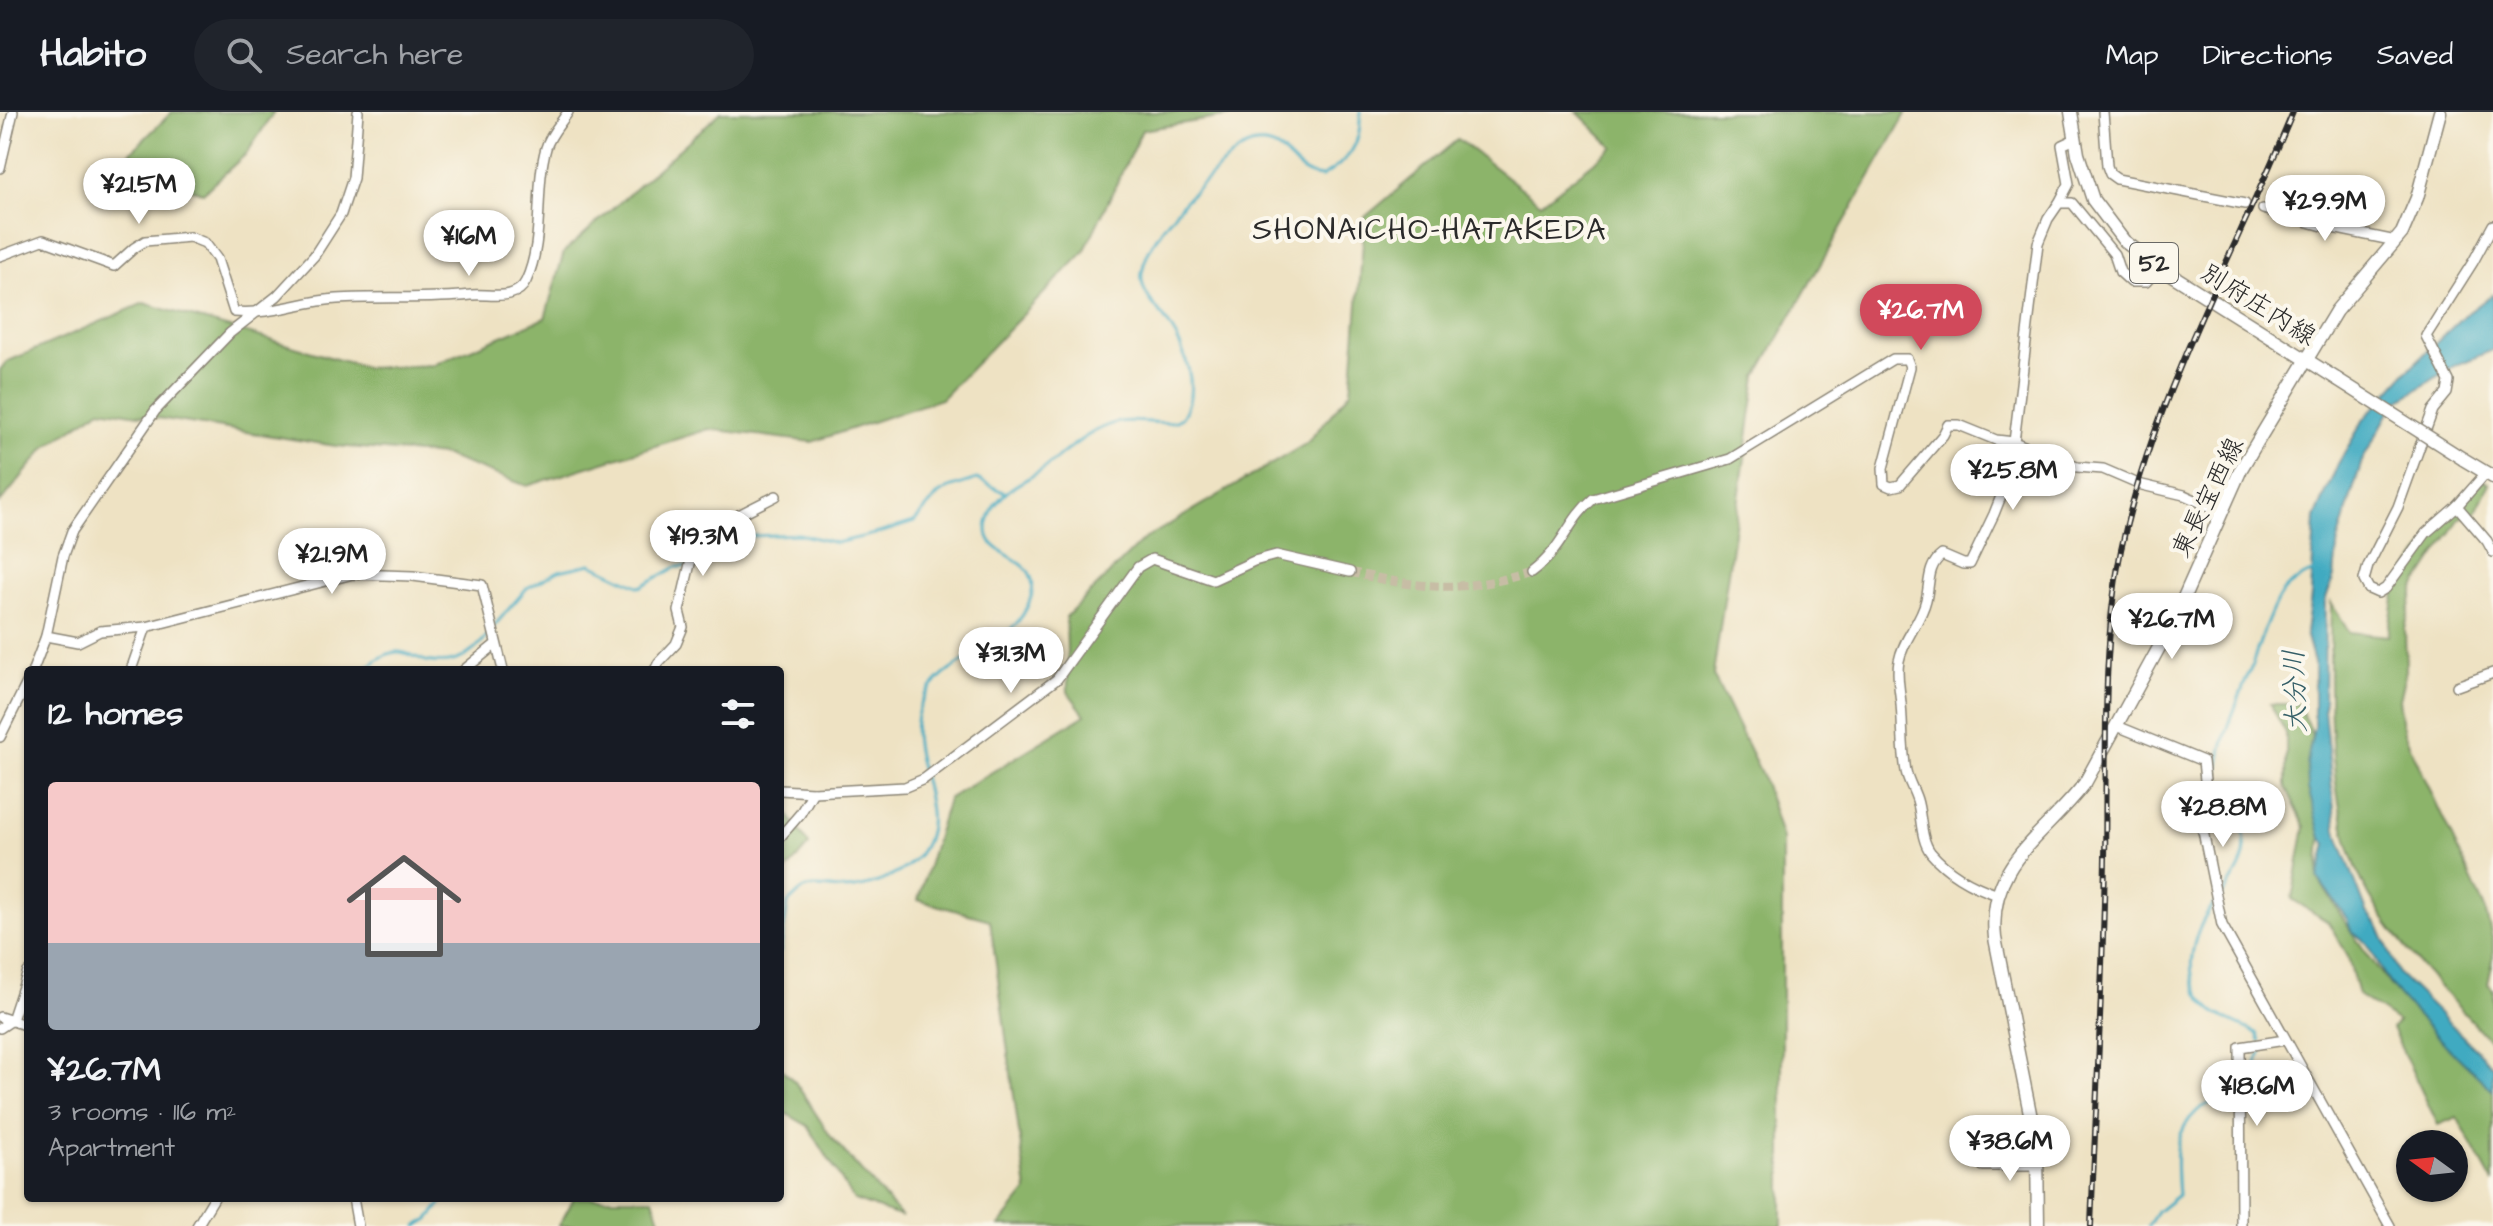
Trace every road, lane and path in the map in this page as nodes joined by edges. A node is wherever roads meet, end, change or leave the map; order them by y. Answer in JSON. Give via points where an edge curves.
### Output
{"nodes":[{"id":1,"x":13,"y":112,"type":"edge"},
{"id":2,"x":358,"y":112,"type":"edge"},
{"id":3,"x":568,"y":112,"type":"edge"},
{"id":4,"x":2071,"y":112,"type":"edge"},
{"id":5,"x":2103,"y":112,"type":"edge"},
{"id":6,"x":2440,"y":112,"type":"edge"},
{"id":7,"x":2075,"y":139,"type":"junction"},
{"id":8,"x":0,"y":168,"type":"edge"},
{"id":9,"x":2059,"y":203,"type":"junction"},
{"id":10,"x":2245,"y":204,"type":"dead end"},
{"id":11,"x":2263,"y":209,"type":"dead end"},
{"id":12,"x":2493,"y":225,"type":"edge"},
{"id":13,"x":2396,"y":241,"type":"junction"},
{"id":14,"x":0,"y":256,"type":"edge"},
{"id":15,"x":2159,"y":267,"type":"junction"},
{"id":16,"x":252,"y":314,"type":"junction"},
{"id":17,"x":2305,"y":359,"type":"junction"},
{"id":18,"x":2014,"y":442,"type":"junction"},
{"id":19,"x":2489,"y":475,"type":"edge"},
{"id":20,"x":776,"y":496,"type":"dead end"},
{"id":21,"x":2457,"y":506,"type":"junction"},
{"id":22,"x":2222,"y":512,"type":"junction"},
{"id":23,"x":2493,"y":552,"type":"edge"},
{"id":24,"x":1350,"y":572,"type":"tunnel mouth"},
{"id":25,"x":1532,"y":572,"type":"tunnel mouth"},
{"id":26,"x":146,"y":627,"type":"junction"},
{"id":27,"x":46,"y":636,"type":"junction"},
{"id":28,"x":496,"y":644,"type":"junction"},
{"id":29,"x":35,"y":666,"type":"edge"},
{"id":30,"x":132,"y":666,"type":"edge"},
{"id":31,"x":469,"y":666,"type":"edge"},
{"id":32,"x":502,"y":666,"type":"edge"},
{"id":33,"x":657,"y":666,"type":"edge"},
{"id":34,"x":2493,"y":673,"type":"edge"},
{"id":35,"x":2457,"y":686,"type":"dead end"},
{"id":36,"x":24,"y":689,"type":"edge"},
{"id":37,"x":2117,"y":726,"type":"junction"},
{"id":38,"x":0,"y":737,"type":"edge"},
{"id":39,"x":784,"y":790,"type":"edge"},
{"id":40,"x":813,"y":792,"type":"junction"},
{"id":41,"x":784,"y":832,"type":"edge"},
{"id":42,"x":1998,"y":895,"type":"junction"},
{"id":43,"x":24,"y":984,"type":"edge"},
{"id":44,"x":0,"y":1017,"type":"edge"},
{"id":45,"x":12,"y":1020,"type":"junction"},
{"id":46,"x":24,"y":1024,"type":"edge"},
{"id":47,"x":0,"y":1028,"type":"edge"},
{"id":48,"x":2285,"y":1040,"type":"junction"},
{"id":49,"x":1983,"y":1166,"type":"dead end"},
{"id":50,"x":2037,"y":1166,"type":"junction"},
{"id":51,"x":212,"y":1202,"type":"edge"},
{"id":52,"x":354,"y":1202,"type":"edge"},
{"id":53,"x":197,"y":1226,"type":"edge"},
{"id":54,"x":358,"y":1226,"type":"edge"},
{"id":55,"x":2038,"y":1226,"type":"edge"},
{"id":56,"x":2241,"y":1226,"type":"edge"},
{"id":57,"x":2390,"y":1226,"type":"edge"}],
"edges":[{"from":1,"to":8,"type":"street"},
{"from":2,"to":16,"type":"street","via":[[353,178],[341,214],[314,256]]},
{"from":3,"to":16,"type":"street","via":[[546,146],[534,249],[525,283],[516,291],[501,296],[333,299]]},
{"from":4,"to":7,"type":"main road","name":"別府庄内線","number":"52"},
{"from":5,"to":10,"type":"street","via":[[2107,166],[2117,179]]},
{"from":6,"to":13,"type":"main road","name":"東長宝西線","via":[[2417,198]]},
{"from":7,"to":9,"type":"street","via":[[2062,145],[2069,184]]},
{"from":7,"to":15,"type":"main road","name":"別府庄内線","number":"52","via":[[2088,188],[2108,223]]},
{"from":9,"to":15,"type":"street","via":[[2077,208],[2112,251],[2124,278],[2146,282]]},
{"from":9,"to":18,"type":"street","via":[[2038,243]]},
{"from":11,"to":13,"type":"street"},
{"from":12,"to":21,"type":"street","via":[[2426,336],[2449,381],[2447,393],[2433,410],[2398,507],[2368,566],[2364,580],[2369,589],[2378,593],[2386,588],[2426,533]]},
{"from":13,"to":17,"type":"main road","name":"東長宝西線","via":[[2339,306]]},
{"from":14,"to":16,"type":"street","via":[[43,240],[114,266],[145,241],[190,237],[205,243],[217,259],[234,312]]},
{"from":15,"to":17,"type":"main road","name":"別府庄内線","number":"52"},
{"from":16,"to":27,"type":"street","via":[[155,411],[72,531]]},
{"from":17,"to":19,"type":"main road","name":"別府庄内線","number":"52","bridge":true},
{"from":17,"to":22,"type":"main road","name":"東長宝西線"},
{"from":18,"to":22,"type":"street"},
{"from":18,"to":25,"type":"street","via":[[1948,425],[1900,485],[1884,484],[1883,468],[1910,367],[1907,359],[1893,359],[1730,459],[1593,499],[1549,559]]},
{"from":18,"to":42,"type":"street","via":[[2019,451],[1970,564],[1942,555],[1932,568],[1926,601],[1899,658],[1897,681],[1906,770],[1927,846],[1962,878]]},
{"from":19,"to":21,"type":"street"},
{"from":20,"to":33,"type":"street","via":[[715,527],[693,551],[679,611],[683,627]]},
{"from":21,"to":23,"type":"street"},
{"from":22,"to":37,"type":"main road","name":"東長宝西線","via":[[2174,620]]},
{"from":24,"to":40,"type":"street","via":[[1276,555],[1213,580],[1152,559],[1138,567],[1057,679],[924,779],[905,787]]},
{"from":26,"to":27,"type":"street","via":[[100,631],[78,642]]},
{"from":26,"to":28,"type":"street","via":[[353,574],[413,576],[482,585]]},
{"from":26,"to":30,"type":"street"},
{"from":27,"to":29,"type":"street"},
{"from":28,"to":31,"type":"street"},
{"from":28,"to":32,"type":"street"},
{"from":34,"to":35,"type":"street"},
{"from":36,"to":38,"type":"street"},
{"from":37,"to":42,"type":"main road","name":"東長宝西線","via":[[2070,803],[2017,855]]},
{"from":37,"to":48,"type":"street","via":[[2203,761],[2200,816],[2222,925]]},
{"from":39,"to":40,"type":"street"},
{"from":40,"to":41,"type":"street"},
{"from":42,"to":50,"type":"main road","name":"東長宝西線","via":[[1995,938]]},
{"from":43,"to":45,"type":"street"},
{"from":44,"to":45,"type":"street"},
{"from":45,"to":46,"type":"street"},
{"from":45,"to":47,"type":"street"},
{"from":48,"to":56,"type":"street","via":[[2240,1047]]},
{"from":48,"to":57,"type":"street"},
{"from":49,"to":50,"type":"street"},
{"from":50,"to":55,"type":"main road","name":"東長宝西線"},
{"from":51,"to":53,"type":"street"},
{"from":52,"to":54,"type":"street"}]}
